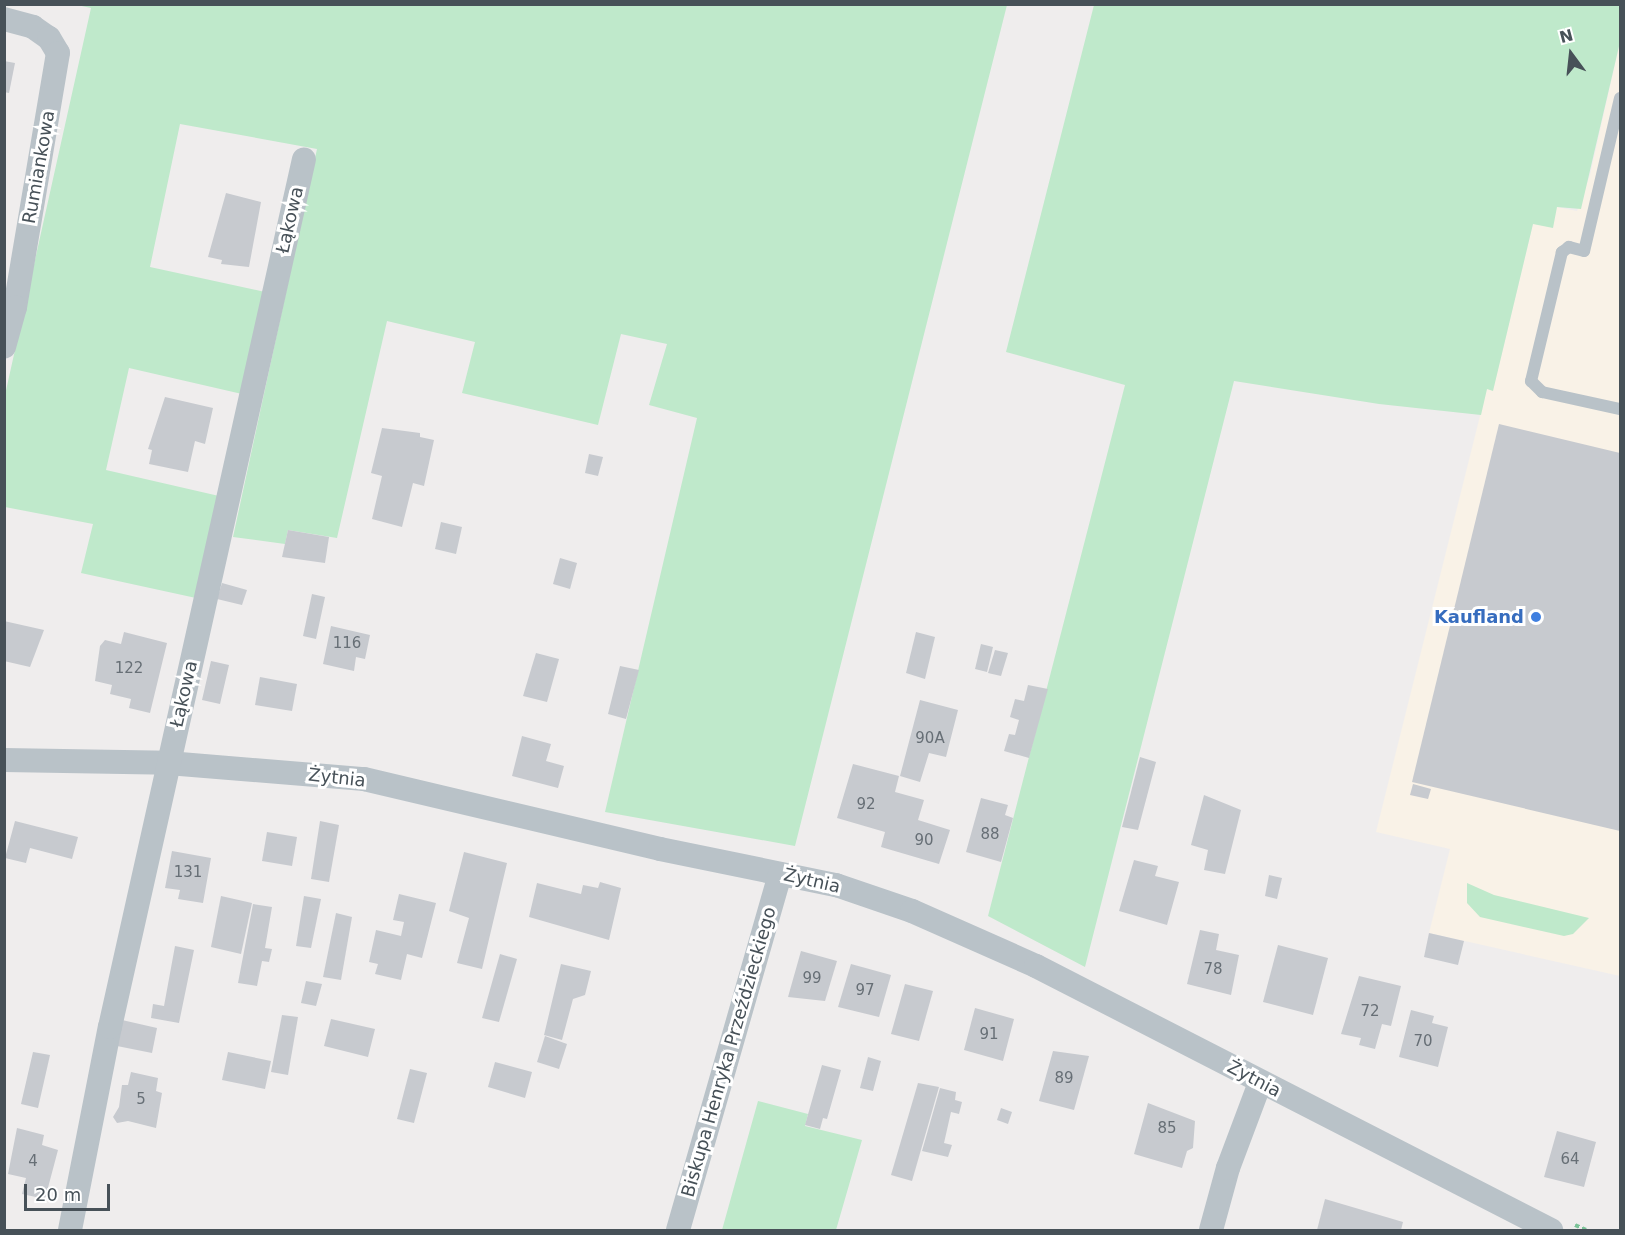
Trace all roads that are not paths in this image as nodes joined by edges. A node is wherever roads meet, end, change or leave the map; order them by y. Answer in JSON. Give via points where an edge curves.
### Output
{"nodes":[{"id":1,"x":4,"y":19,"type":"edge"},
{"id":2,"x":1620,"y":98,"type":"edge"},
{"id":3,"x":304,"y":159,"type":"dead end"},
{"id":4,"x":4,"y":346,"type":"edge"},
{"id":5,"x":1620,"y":409,"type":"edge"},
{"id":6,"x":4,"y":760,"type":"edge"},
{"id":7,"x":168,"y":764,"type":"junction"},
{"id":8,"x":780,"y":874,"type":"junction"},
{"id":9,"x":1260,"y":1083,"type":"junction"},
{"id":10,"x":1558,"y":1225,"type":"edge"},
{"id":11,"x":69,"y":1230,"type":"edge"},
{"id":12,"x":678,"y":1230,"type":"edge"},
{"id":13,"x":1210,"y":1230,"type":"edge"}],
"edges":[{"from":1,"to":4,"type":"street","name":"Rumiankowa","via":[[33,27],[49,38],[57,53],[17,295]]},
{"from":2,"to":5,"type":"lane","via":[[1584,251],[1569,247],[1562,252],[1531,381],[1542,392]]},
{"from":3,"to":7,"type":"street","name":"Łąkowa"},
{"from":6,"to":7,"type":"street","name":"Żytnia"},
{"from":7,"to":8,"type":"street","name":"Żytnia","via":[[364,779]]},
{"from":7,"to":11,"type":"street","name":"Łąkowa"},
{"from":8,"to":9,"type":"street","name":"Żytnia","via":[[836,885],[912,911],[1036,966]]},
{"from":8,"to":12,"type":"street","name":"Biskupa Henryka Przeździeckiego"},
{"from":9,"to":10,"type":"street","name":"Żytnia"},
{"from":9,"to":13,"type":"street"}]}
